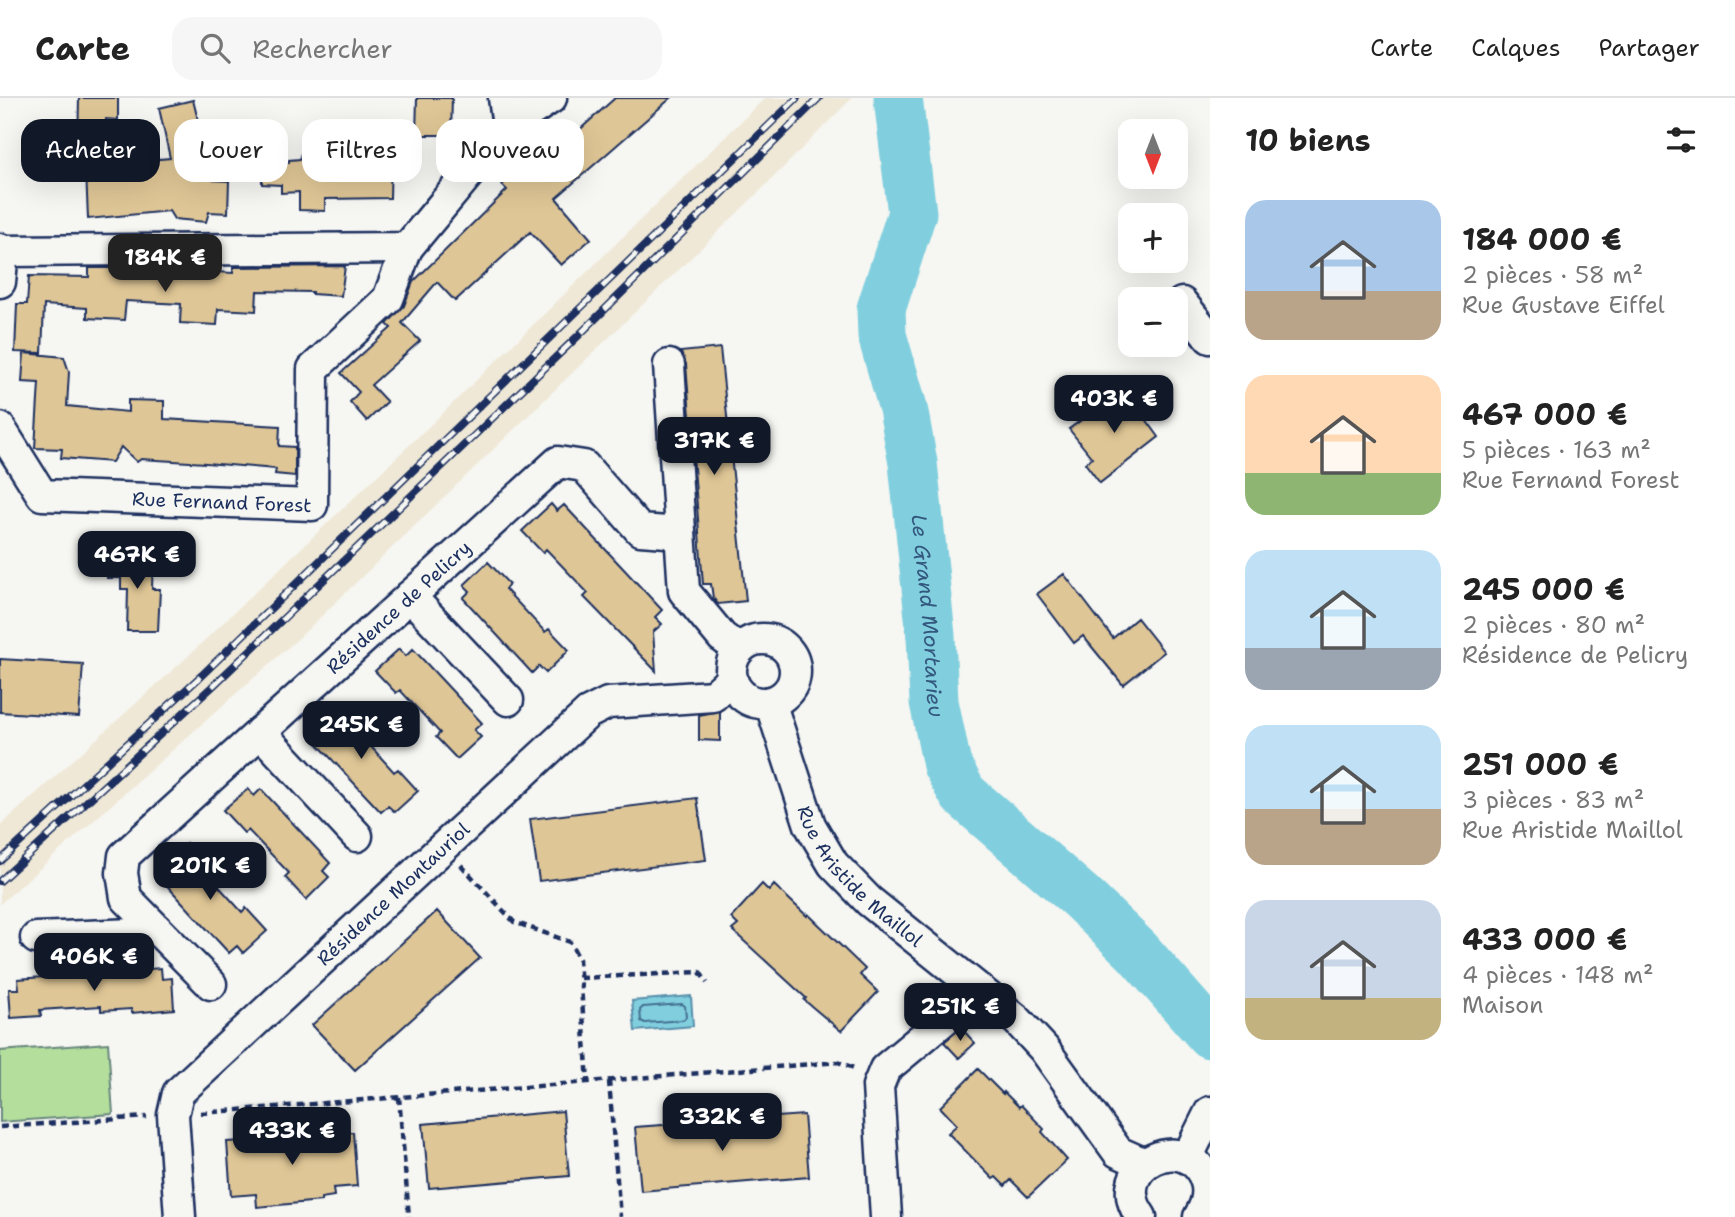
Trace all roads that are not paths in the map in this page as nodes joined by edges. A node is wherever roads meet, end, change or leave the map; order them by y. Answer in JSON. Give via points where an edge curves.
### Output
{"nodes":[{"id":1,"x":551,"y":98,"type":"edge"},
{"id":2,"x":506,"y":112,"type":"edge"},
{"id":3,"x":407,"y":248,"type":"junction"},
{"id":4,"x":1,"y":250,"type":"edge"},
{"id":5,"x":0,"y":282,"type":"edge"},
{"id":6,"x":1188,"y":310,"type":"edge"},
{"id":7,"x":1210,"y":338,"type":"edge"},
{"id":8,"x":668,"y":365,"type":"dead end"},
{"id":9,"x":0,"y":428,"type":"edge"},
{"id":10,"x":680,"y":533,"type":"junction"},
{"id":11,"x":410,"y":596,"type":"junction"},
{"id":12,"x":739,"y":649,"type":"junction"},
{"id":13,"x":732,"y":679,"type":"junction"},
{"id":14,"x":508,"y":700,"type":"dead end"},
{"id":15,"x":770,"y":702,"type":"junction"},
{"id":16,"x":260,"y":732,"type":"junction"},
{"id":17,"x":356,"y":836,"type":"dead end"},
{"id":18,"x":149,"y":922,"type":"junction"},
{"id":19,"x":36,"y":937,"type":"dead end"},
{"id":20,"x":211,"y":984,"type":"dead end"},
{"id":21,"x":980,"y":990,"type":"junction"},
{"id":22,"x":1210,"y":1112,"type":"edge"},
{"id":23,"x":1187,"y":1158,"type":"junction"},
{"id":24,"x":1145,"y":1164,"type":"junction"},
{"id":25,"x":180,"y":1217,"type":"edge"},
{"id":26,"x":886,"y":1217,"type":"edge"},
{"id":27,"x":1141,"y":1217,"type":"edge"},
{"id":28,"x":1199,"y":1217,"type":"edge"}],
"edges":[{"from":1,"to":2,"type":"street"},
{"from":2,"to":3,"type":"street"},
{"from":3,"to":4,"type":"street"},
{"from":3,"to":9,"type":"street","name":"Rue Fernand Forest","via":[[388,299],[313,369],[312,505],[42,495]]},
{"from":4,"to":5,"type":"street"},
{"from":6,"to":7,"type":"street"},
{"from":8,"to":10,"type":"street"},
{"from":10,"to":11,"type":"street","name":"Résidence de Pelicry","via":[[640,530],[584,466],[558,462]]},
{"from":10,"to":12,"type":"street","via":[[684,591],[722,637]]},
{"from":11,"to":14,"type":"street"},
{"from":11,"to":16,"type":"street","name":"Résidence de Pelicry"},
{"from":12,"to":13,"type":"street","via":[[733,659]]},
{"from":12,"to":15,"type":"street","via":[[763,639],[776,641],[791,655],[795,676],[791,686]]},
{"from":13,"to":15,"type":"street","via":[[748,699]]},
{"from":13,"to":25,"type":"street","name":"Résidence Montauriol","via":[[713,696],[608,703],[588,713],[178,1093],[173,1115]]},
{"from":15,"to":21,"type":"street","name":"Rue Aristide Maillol","via":[[810,825],[833,864],[869,901]]},
{"from":16,"to":17,"type":"street"},
{"from":16,"to":18,"type":"street","name":"Résidence de Pelicry","via":[[124,856],[121,873],[126,898]]},
{"from":18,"to":19,"type":"street","via":[[134,934]]},
{"from":18,"to":20,"type":"street","name":"Résidence de Pelicry"},
{"from":21,"to":24,"type":"street","name":"Rue Aristide Maillol","via":[[1044,1049],[1118,1152]]},
{"from":21,"to":26,"type":"street","via":[[881,1077]]},
{"from":22,"to":23,"type":"street"},
{"from":23,"to":24,"type":"street","via":[[1165,1155]]},
{"from":23,"to":28,"type":"street","via":[[1200,1169],[1207,1184],[1207,1200]]},
{"from":24,"to":27,"type":"street","via":[[1132,1190]]}]}
